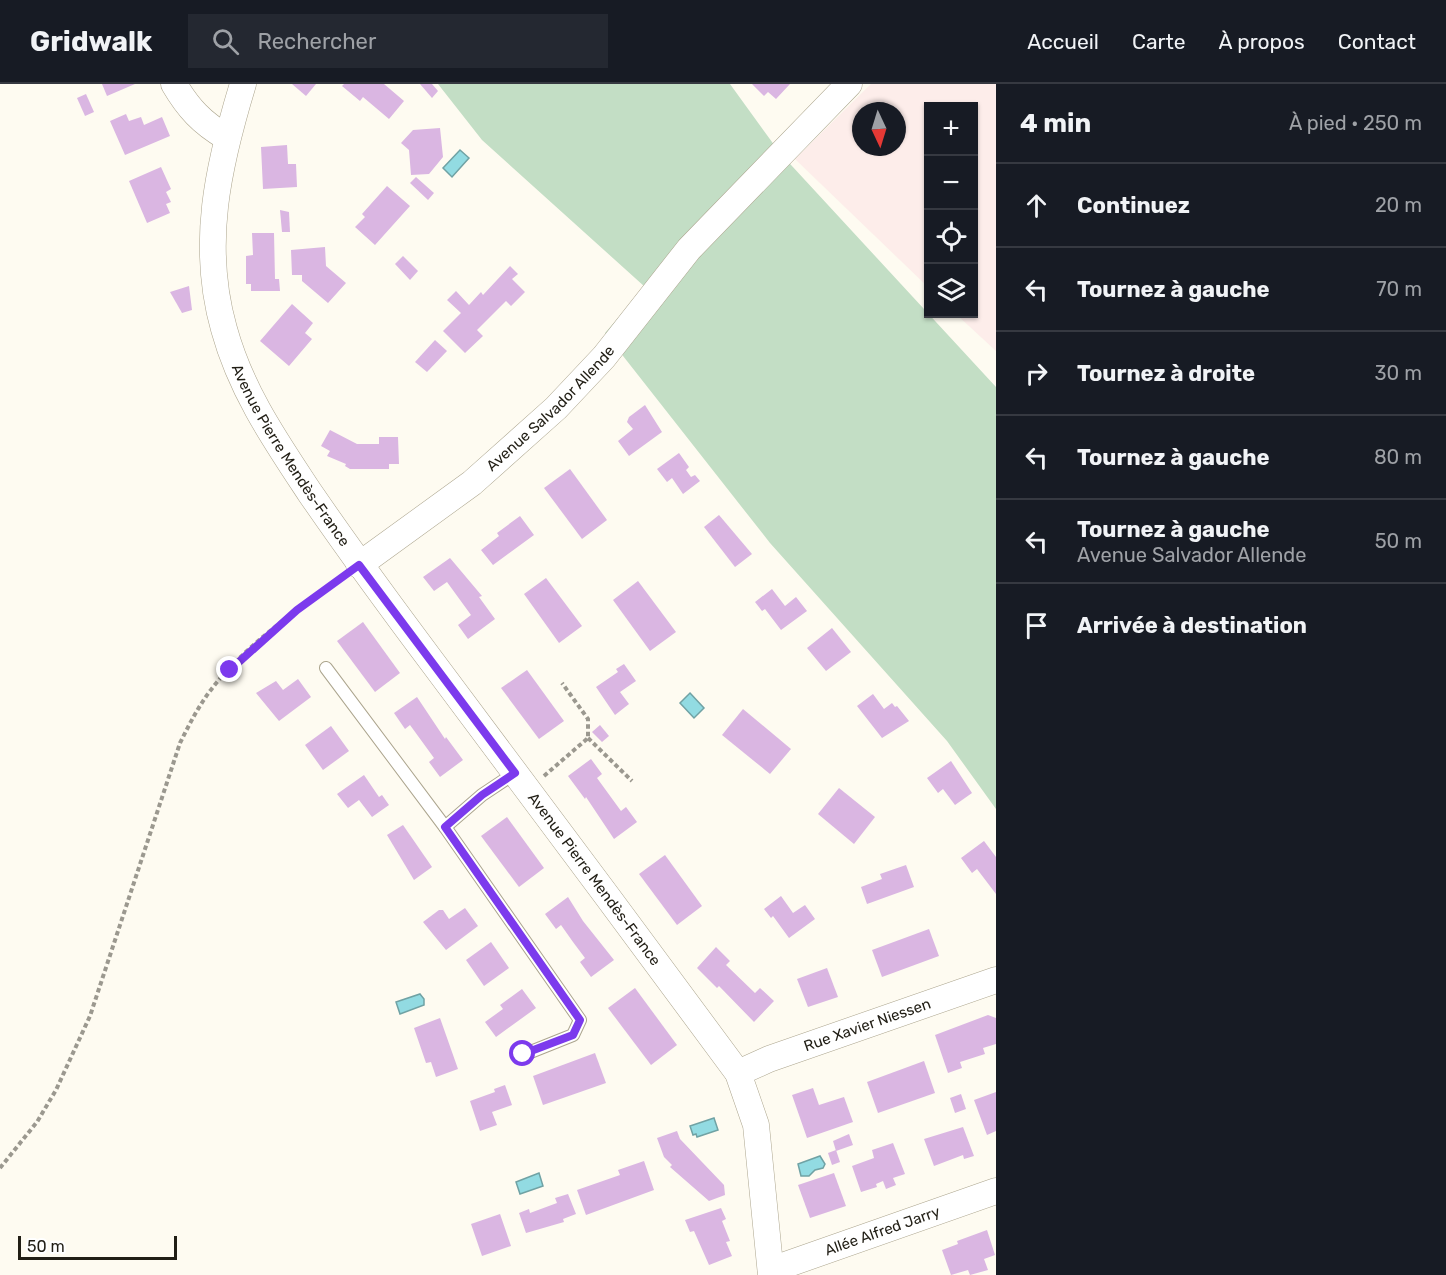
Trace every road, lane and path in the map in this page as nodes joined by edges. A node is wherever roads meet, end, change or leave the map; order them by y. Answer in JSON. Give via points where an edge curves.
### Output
{"nodes":[{"id":1,"x":174,"y":84,"type":"edge"},
{"id":2,"x":243,"y":84,"type":"edge"},
{"id":3,"x":849,"y":84,"type":"edge"},
{"id":4,"x":226,"y":137,"type":"junction"},
{"id":5,"x":359,"y":565,"type":"junction"},
{"id":6,"x":326,"y":668,"type":"dead end"},
{"id":7,"x":562,"y":683,"type":"dead end"},
{"id":8,"x":588,"y":738,"type":"junction"},
{"id":9,"x":521,"y":781,"type":"junction"},
{"id":10,"x":632,"y":781,"type":"dead end"},
{"id":11,"x":445,"y":827,"type":"junction"},
{"id":12,"x":996,"y":980,"type":"edge"},
{"id":13,"x":523,"y":1054,"type":"dead end"},
{"id":14,"x":738,"y":1073,"type":"junction"},
{"id":15,"x":0,"y":1168,"type":"edge"},
{"id":16,"x":996,"y":1191,"type":"edge"},
{"id":17,"x":771,"y":1272,"type":"edge"}],
"edges":[{"from":1,"to":4,"type":"street","via":[[189,108]]},
{"from":2,"to":4,"type":"street","name":"Avenue Pierre Mendès-France"},
{"from":3,"to":5,"type":"street","name":"Avenue Salvador Allende","via":[[689,249],[604,357],[556,408],[472,483]]},
{"from":4,"to":5,"type":"street","name":"Avenue Pierre Mendès-France","via":[[218,174],[213,241],[216,289],[226,336],[251,401]]},
{"from":5,"to":9,"type":"street","name":"Avenue Pierre Mendès-France"},
{"from":5,"to":15,"type":"path","via":[[257,644],[211,690],[196,711],[180,743],[90,1016],[56,1090],[37,1122]]},
{"from":6,"to":11,"type":"lane"},
{"from":7,"to":8,"type":"path","via":[[588,719]]},
{"from":8,"to":9,"type":"path"},
{"from":8,"to":10,"type":"path"},
{"from":9,"to":11,"type":"lane","via":[[482,795]]},
{"from":9,"to":14,"type":"street","name":"Avenue Pierre Mendès-France"},
{"from":11,"to":13,"type":"lane","via":[[580,1020],[573,1035]]},
{"from":12,"to":14,"type":"street","name":"Rue Xavier Niessen"},
{"from":14,"to":17,"type":"street","name":"Avenue Pierre Mendès-France","via":[[756,1125]]},
{"from":16,"to":17,"type":"street","name":"Allée Alfred Jarry"}]}
